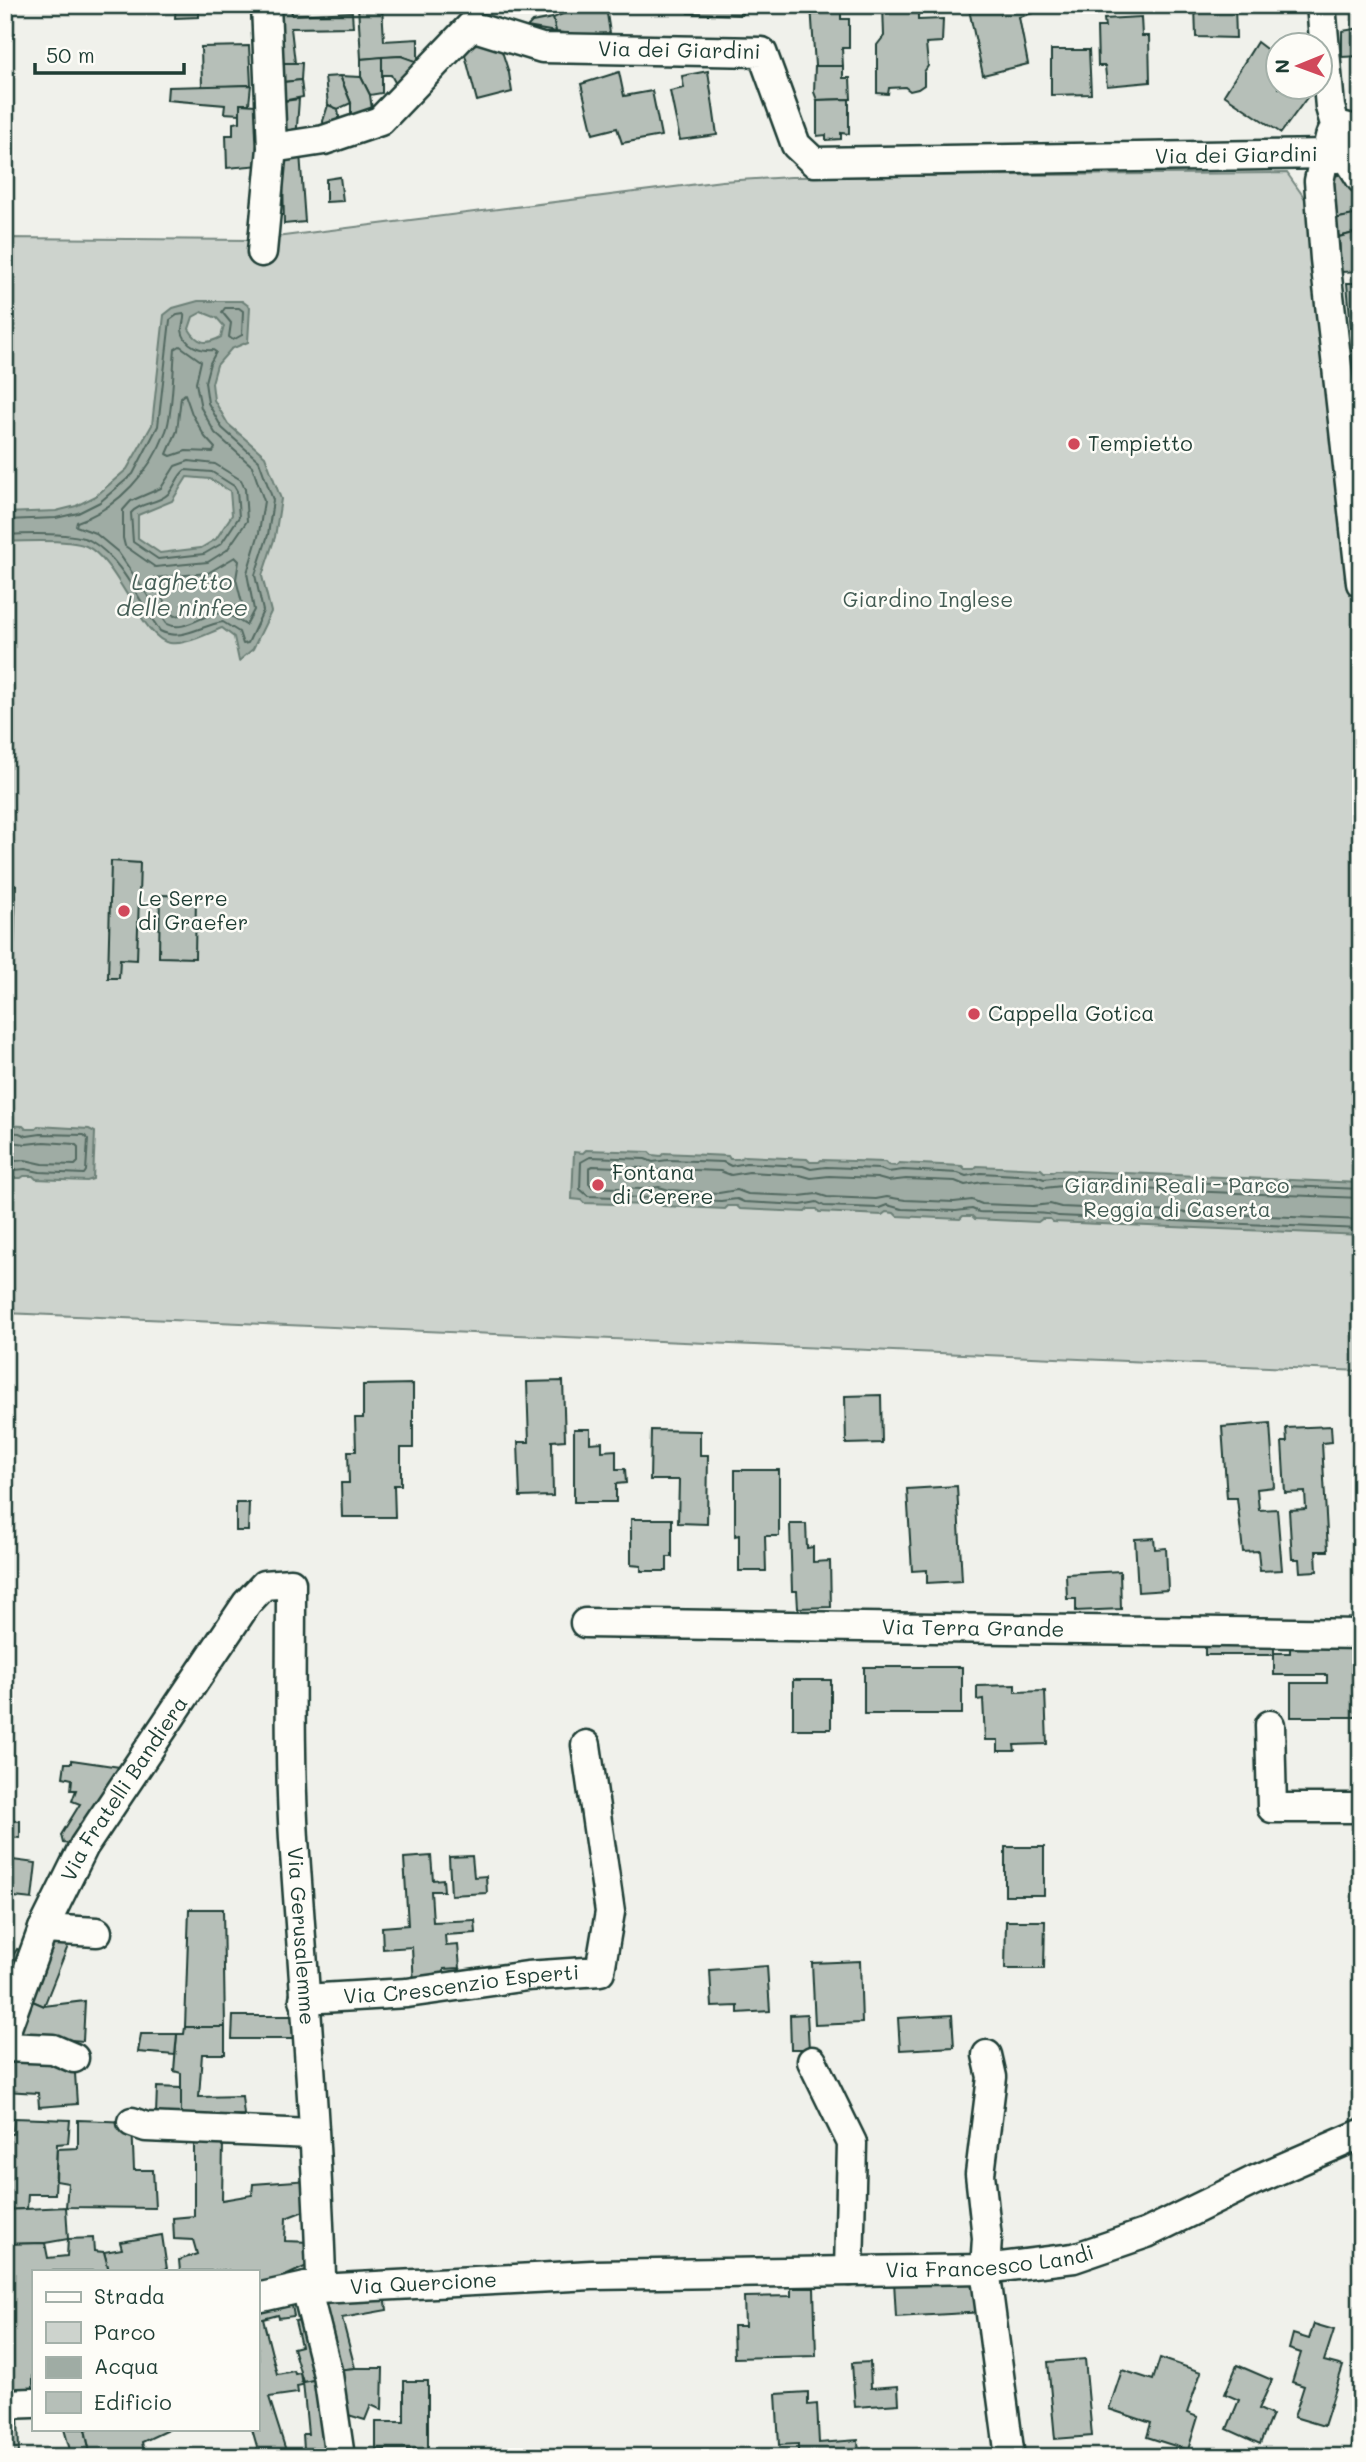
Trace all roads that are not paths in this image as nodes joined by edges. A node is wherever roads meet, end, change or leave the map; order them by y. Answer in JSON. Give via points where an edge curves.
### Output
{"nodes":[{"id":1,"x":266,"y":5,"type":"edge"},
{"id":2,"x":1321,"y":5,"type":"edge"},
{"id":3,"x":479,"y":16,"type":"edge"},
{"id":4,"x":1345,"y":142,"type":"edge"},
{"id":5,"x":272,"y":148,"type":"junction"},
{"id":6,"x":1361,"y":179,"type":"edge"},
{"id":7,"x":262,"y":252,"type":"dead end"},
{"id":8,"x":1361,"y":583,"type":"edge"},
{"id":9,"x":291,"y":1583,"type":"joint"},
{"id":10,"x":585,"y":1623,"type":"dead end"},
{"id":11,"x":1361,"y":1634,"type":"edge"},
{"id":12,"x":1270,"y":1725,"type":"dead end"},
{"id":13,"x":586,"y":1745,"type":"dead end"},
{"id":14,"x":1361,"y":1805,"type":"edge"},
{"id":15,"x":43,"y":1929,"type":"junction"},
{"id":16,"x":97,"y":1933,"type":"dead end"},
{"id":17,"x":304,"y":1999,"type":"junction"},
{"id":18,"x":5,"y":2033,"type":"edge"},
{"id":19,"x":5,"y":2047,"type":"edge"},
{"id":20,"x":987,"y":2055,"type":"dead end"},
{"id":21,"x":74,"y":2058,"type":"dead end"},
{"id":22,"x":812,"y":2061,"type":"dead end"},
{"id":23,"x":132,"y":2122,"type":"dead end"},
{"id":24,"x":312,"y":2134,"type":"junction"},
{"id":25,"x":1361,"y":2134,"type":"edge"},
{"id":26,"x":985,"y":2269,"type":"junction"},
{"id":27,"x":849,"y":2271,"type":"junction"},
{"id":28,"x":592,"y":2274,"type":"joint"},
{"id":29,"x":312,"y":2288,"type":"junction"},
{"id":30,"x":259,"y":2298,"type":"edge"},
{"id":31,"x":32,"y":2403,"type":"edge"},
{"id":32,"x":5,"y":2404,"type":"edge"},
{"id":33,"x":340,"y":2457,"type":"edge"},
{"id":34,"x":1010,"y":2457,"type":"edge"}],
"edges":[{"from":1,"to":5,"type":"street"},
{"from":2,"to":4,"type":"street","via":[[1330,107]]},
{"from":3,"to":4,"type":"street","name":"Via dei Giardini","via":[[542,48],[762,52],[796,145],[814,163]]},
{"from":3,"to":5,"type":"street","name":"Via dei Giardini","via":[[380,121],[324,140]]},
{"from":4,"to":6,"type":"street"},
{"from":4,"to":8,"type":"street","via":[[1322,167],[1319,181]]},
{"from":5,"to":7,"type":"street"},
{"from":9,"to":15,"type":"street","name":"Via Fratelli Bandiera","via":[[264,1585],[247,1602],[84,1846]]},
{"from":9,"to":17,"type":"street","name":"Via Gerusalemme","via":[[293,1800]]},
{"from":10,"to":11,"type":"street","name":"Via Terra Grande"},
{"from":12,"to":14,"type":"street","via":[[1272,1808]]},
{"from":13,"to":17,"type":"street","name":"Via Crescenzio Esperti","via":[[610,1912],[600,1971],[407,1993]]},
{"from":15,"to":16,"type":"street"},
{"from":15,"to":18,"type":"street","name":"Via Fratelli Bandiera"},
{"from":17,"to":24,"type":"street","name":"Via Gerusalemme"},
{"from":19,"to":21,"type":"street","via":[[54,2049]]},
{"from":20,"to":26,"type":"street","via":[[992,2077],[980,2174]]},
{"from":22,"to":27,"type":"street","via":[[852,2143]]},
{"from":23,"to":24,"type":"street","via":[[146,2127]]},
{"from":24,"to":29,"type":"street","name":"Via Gerusalemme","via":[[321,2275]]},
{"from":25,"to":26,"type":"street","name":"Via Francesco Landi","via":[[1147,2234],[1074,2258]]},
{"from":26,"to":27,"type":"street","name":"Via Francesco Landi"},
{"from":26,"to":34,"type":"street"},
{"from":27,"to":28,"type":"street","name":"Via Francesco Landi"},
{"from":28,"to":29,"type":"street","name":"Via Quercione"},
{"from":29,"to":30,"type":"street","name":"Via Quercione"},
{"from":29,"to":33,"type":"street","name":"Via Gerusalemme"},
{"from":31,"to":32,"type":"street"}]}
